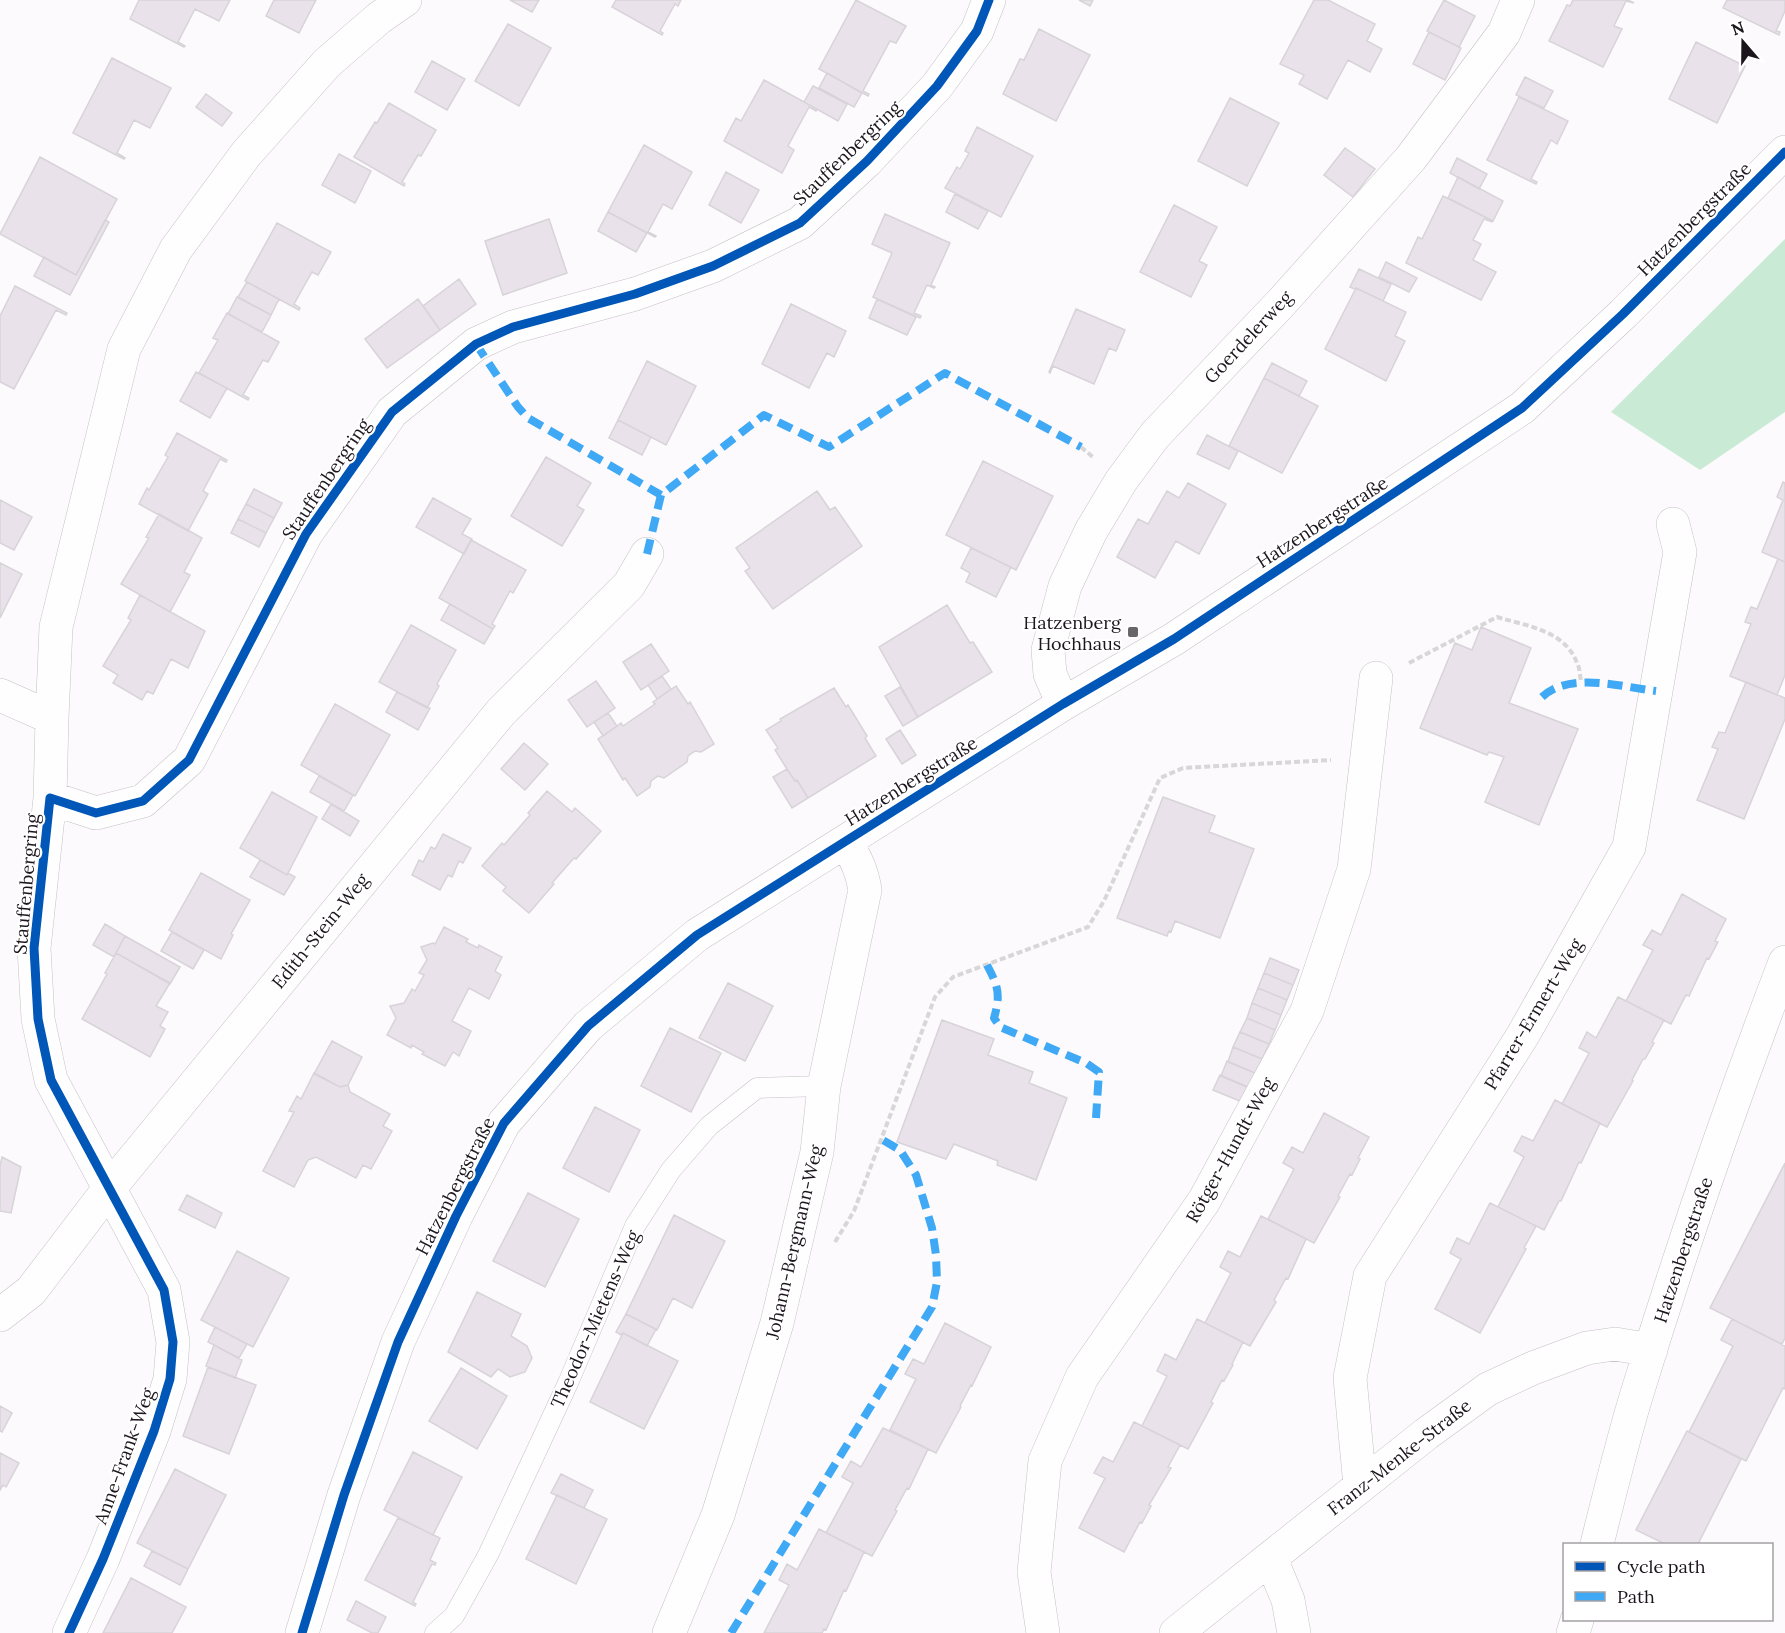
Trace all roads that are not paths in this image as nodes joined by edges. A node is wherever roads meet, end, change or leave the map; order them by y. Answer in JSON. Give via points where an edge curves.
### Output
{"nodes":[{"id":1,"x":405,"y":0,"type":"edge"},
{"id":2,"x":989,"y":0,"type":"edge"},
{"id":3,"x":1518,"y":0,"type":"edge"},
{"id":4,"x":1785,"y":152,"type":"edge"},
{"id":5,"x":1673,"y":524,"type":"dead end"},
{"id":6,"x":647,"y":554,"type":"dead end"},
{"id":7,"x":1376,"y":678,"type":"road end"},
{"id":8,"x":0,"y":695,"type":"edge"},
{"id":9,"x":1063,"y":704,"type":"junction"},
{"id":10,"x":51,"y":718,"type":"junction"},
{"id":11,"x":50,"y":798,"type":"junction"},
{"id":12,"x":845,"y":842,"type":"junction"},
{"id":13,"x":1785,"y":962,"type":"edge"},
{"id":14,"x":824,"y":1086,"type":"junction"},
{"id":15,"x":108,"y":1190,"type":"junction"},
{"id":16,"x":0,"y":1315,"type":"edge"},
{"id":17,"x":1651,"y":1350,"type":"junction"},
{"id":18,"x":1360,"y":1486,"type":"junction"},
{"id":19,"x":1598,"y":1543,"type":"edge"},
{"id":20,"x":1270,"y":1559,"type":"junction"},
{"id":21,"x":69,"y":1633,"type":"edge"},
{"id":22,"x":302,"y":1633,"type":"edge"},
{"id":23,"x":435,"y":1633,"type":"edge"},
{"id":24,"x":669,"y":1633,"type":"edge"},
{"id":25,"x":1043,"y":1633,"type":"edge"},
{"id":26,"x":1176,"y":1633,"type":"edge"},
{"id":27,"x":1294,"y":1633,"type":"edge"}],
"edges":[{"from":1,"to":10,"type":"street","name":"Stauffenbergring","via":[[327,63],[246,154],[176,249],[124,349],[56,627]]},
{"from":2,"to":11,"type":"street","name":"Stauffenbergring","via":[[977,31],[937,86],[867,161],[800,223],[713,266],[635,294],[513,327],[476,344],[392,412],[306,534],[189,760],[143,801],[96,813]]},
{"from":3,"to":9,"type":"street","name":"Goerdelerweg","via":[[1504,33],[1411,158],[1155,435],[1121,481],[1065,586],[1048,650],[1050,674]]},
{"from":4,"to":9,"type":"street","name":"Hatzenbergstraße","via":[[1623,314],[1522,408],[1174,639]]},
{"from":5,"to":18,"type":"street","name":"Pfarrer-Ermert-Weg","via":[[1680,552],[1629,848],[1523,1035],[1370,1276],[1350,1378]]},
{"from":6,"to":15,"type":"street","name":"Edith-Stein-Weg","via":[[629,585],[501,712]]},
{"from":7,"to":25,"type":"street","name":"Rötger-Hundt-Weg","via":[[1354,869],[1307,1011],[1204,1201],[1082,1377],[1044,1461],[1034,1572]]},
{"from":8,"to":10,"type":"street"},
{"from":9,"to":12,"type":"street","name":"Hatzenbergstraße"},
{"from":10,"to":11,"type":"street","name":"Stauffenbergring"},
{"from":11,"to":15,"type":"street","name":"Stauffenbergring","via":[[34,948],[38,1019],[51,1080]]},
{"from":12,"to":14,"type":"street","name":"Johann-Bergmann-Weg","via":[[862,873],[865,890]]},
{"from":12,"to":22,"type":"street","name":"Hatzenbergstraße","via":[[688,942],[588,1026],[504,1123],[398,1342],[344,1496]]},
{"from":13,"to":17,"type":"street","name":"Hatzenbergstraße","via":[[1695,1210]]},
{"from":14,"to":23,"type":"lane","name":"Theodor-Mietens-Weg","via":[[757,1088],[709,1126],[671,1170],[635,1226],[488,1555],[454,1616]]},
{"from":14,"to":24,"type":"street","name":"Johann-Bergmann-Weg","via":[[817,1152],[777,1323],[718,1515]]},
{"from":15,"to":16,"type":"street","name":"Edith-Stein-Weg","via":[[31,1291]]},
{"from":15,"to":21,"type":"street","name":"Anne-Frank-Weg","via":[[164,1290],[173,1342],[170,1378],[154,1431]]},
{"from":17,"to":18,"type":"street","name":"Franz-Menke-Straße","via":[[1615,1344],[1587,1348],[1488,1389]]},
{"from":17,"to":19,"type":"street","name":"Hatzenbergstraße"},
{"from":18,"to":20,"type":"street","name":"Franz-Menke-Straße"},
{"from":20,"to":26,"type":"street","name":"Franz-Menke-Straße"},
{"from":20,"to":27,"type":"street","via":[[1288,1600]]}]}
